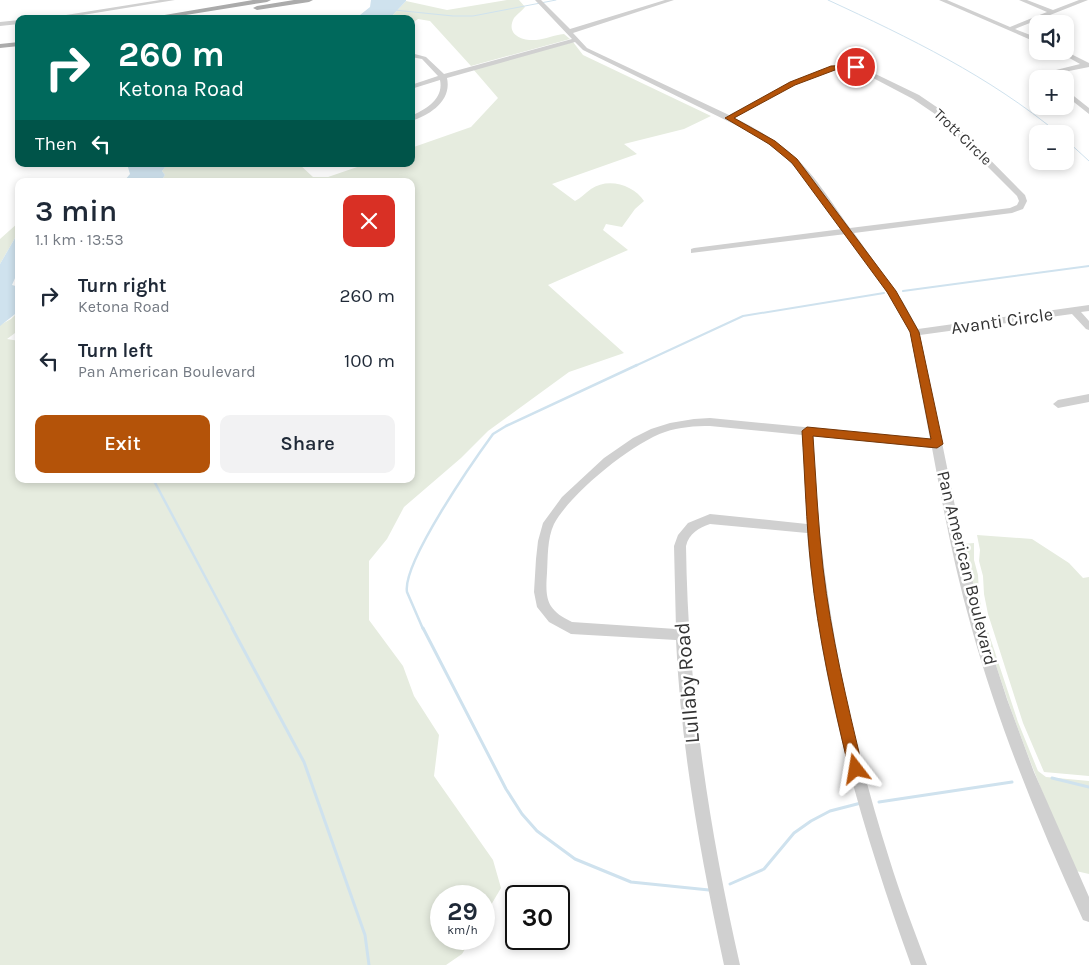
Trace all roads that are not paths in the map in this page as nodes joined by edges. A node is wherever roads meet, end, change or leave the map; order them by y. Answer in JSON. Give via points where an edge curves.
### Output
{"nodes":[{"id":1,"x":172,"y":0,"type":"edge"},
{"id":2,"x":267,"y":0,"type":"edge"},
{"id":3,"x":309,"y":0,"type":"edge"},
{"id":4,"x":538,"y":0,"type":"edge"},
{"id":5,"x":671,"y":0,"type":"edge"},
{"id":6,"x":942,"y":0,"type":"edge"},
{"id":7,"x":951,"y":0,"type":"edge"},
{"id":8,"x":1022,"y":0,"type":"edge"},
{"id":9,"x":1085,"y":0,"type":"edge"},
{"id":10,"x":1052,"y":12,"type":"junction"},
{"id":11,"x":71,"y":15,"type":"edge"},
{"id":12,"x":171,"y":15,"type":"edge"},
{"id":13,"x":213,"y":15,"type":"edge"},
{"id":14,"x":15,"y":22,"type":"edge"},
{"id":15,"x":0,"y":24,"type":"edge"},
{"id":16,"x":1011,"y":28,"type":"junction"},
{"id":17,"x":568,"y":32,"type":"junction"},
{"id":18,"x":1029,"y":34,"type":"edge"},
{"id":19,"x":1029,"y":37,"type":"edge"},
{"id":20,"x":15,"y":38,"type":"edge"},
{"id":21,"x":0,"y":40,"type":"edge"},
{"id":22,"x":575,"y":40,"type":"junction"},
{"id":23,"x":15,"y":44,"type":"edge"},
{"id":24,"x":0,"y":46,"type":"edge"},
{"id":25,"x":1074,"y":55,"type":"edge"},
{"id":26,"x":415,"y":56,"type":"edge"},
{"id":27,"x":1074,"y":58,"type":"edge"},
{"id":28,"x":1088,"y":64,"type":"edge"},
{"id":29,"x":1063,"y":70,"type":"edge"},
{"id":30,"x":442,"y":77,"type":"junction"},
{"id":31,"x":415,"y":86,"type":"edge"},
{"id":32,"x":1074,"y":99,"type":"edge"},
{"id":33,"x":1089,"y":112,"type":"edge"},
{"id":34,"x":415,"y":117,"type":"edge"},
{"id":35,"x":729,"y":118,"type":"junction"},
{"id":36,"x":848,"y":231,"type":"junction"},
{"id":37,"x":694,"y":251,"type":"dead end"},
{"id":38,"x":1089,"y":308,"type":"edge"},
{"id":39,"x":1074,"y":310,"type":"junction"},
{"id":40,"x":1089,"y":327,"type":"edge"},
{"id":41,"x":914,"y":332,"type":"junction"},
{"id":42,"x":1089,"y":398,"type":"edge"},
{"id":43,"x":1058,"y":404,"type":"dead end"},
{"id":44,"x":807,"y":431,"type":"junction"},
{"id":45,"x":937,"y":444,"type":"junction"},
{"id":46,"x":814,"y":528,"type":"junction"},
{"id":47,"x":682,"y":635,"type":"junction"},
{"id":48,"x":1089,"y":914,"type":"edge"},
{"id":49,"x":732,"y":965,"type":"edge"},
{"id":50,"x":918,"y":965,"type":"edge"}],
"edges":[{"from":1,"to":11,"type":"street"},
{"from":2,"to":12,"type":"main road"},
{"from":3,"to":13,"type":"main road"},
{"from":4,"to":17,"type":"street","name":"Pan American Boulevard"},
{"from":5,"to":17,"type":"street"},
{"from":6,"to":16,"type":"street"},
{"from":7,"to":16,"type":"street"},
{"from":8,"to":10,"type":"street"},
{"from":9,"to":10,"type":"street"},
{"from":10,"to":16,"type":"street"},
{"from":14,"to":15,"type":"street"},
{"from":16,"to":18,"type":"street"},
{"from":16,"to":19,"type":"street"},
{"from":17,"to":22,"type":"street","name":"Pan American Boulevard"},
{"from":20,"to":21,"type":"main road"},
{"from":22,"to":30,"type":"street"},
{"from":22,"to":35,"type":"street","name":"Pan American Boulevard","via":[[595,55]]},
{"from":23,"to":24,"type":"main road"},
{"from":25,"to":28,"type":"street"},
{"from":26,"to":30,"type":"street","via":[[424,58]]},
{"from":27,"to":28,"type":"street"},
{"from":28,"to":29,"type":"street"},
{"from":30,"to":31,"type":"street"},
{"from":30,"to":34,"type":"street","via":[[446,86],[443,97],[427,112]]},
{"from":32,"to":33,"type":"street"},
{"from":35,"to":36,"type":"street","name":"Pan American Boulevard","via":[[772,142],[794,161]]},
{"from":35,"to":36,"type":"street","name":"Trott Circle","via":[[792,83],[838,67],[857,67],[938,112],[1007,180],[1023,201],[1020,207],[1012,210]]},
{"from":36,"to":37,"type":"street"},
{"from":36,"to":41,"type":"street","name":"Pan American Boulevard","via":[[891,291]]},
{"from":38,"to":39,"type":"street","name":"Avanti Circle"},
{"from":39,"to":40,"type":"street"},
{"from":39,"to":41,"type":"street","name":"Avanti Circle"},
{"from":41,"to":45,"type":"street","name":"Pan American Boulevard"},
{"from":42,"to":43,"type":"street"},
{"from":44,"to":45,"type":"street"},
{"from":44,"to":46,"type":"street"},
{"from":44,"to":47,"type":"street","via":[[710,422],[662,429],[631,444],[572,494],[554,514],[545,533],[538,593],[542,604],[554,618],[579,630]]},
{"from":45,"to":48,"type":"street","name":"Pan American Boulevard","via":[[965,576],[992,675],[1041,807]]},
{"from":46,"to":47,"type":"street","name":"Lullaby Road","via":[[720,518],[692,526],[680,546]]},
{"from":46,"to":50,"type":"street","via":[[827,635],[844,723],[881,858]]},
{"from":47,"to":49,"type":"street","name":"Lullaby Road","via":[[685,691],[700,805]]}]}
